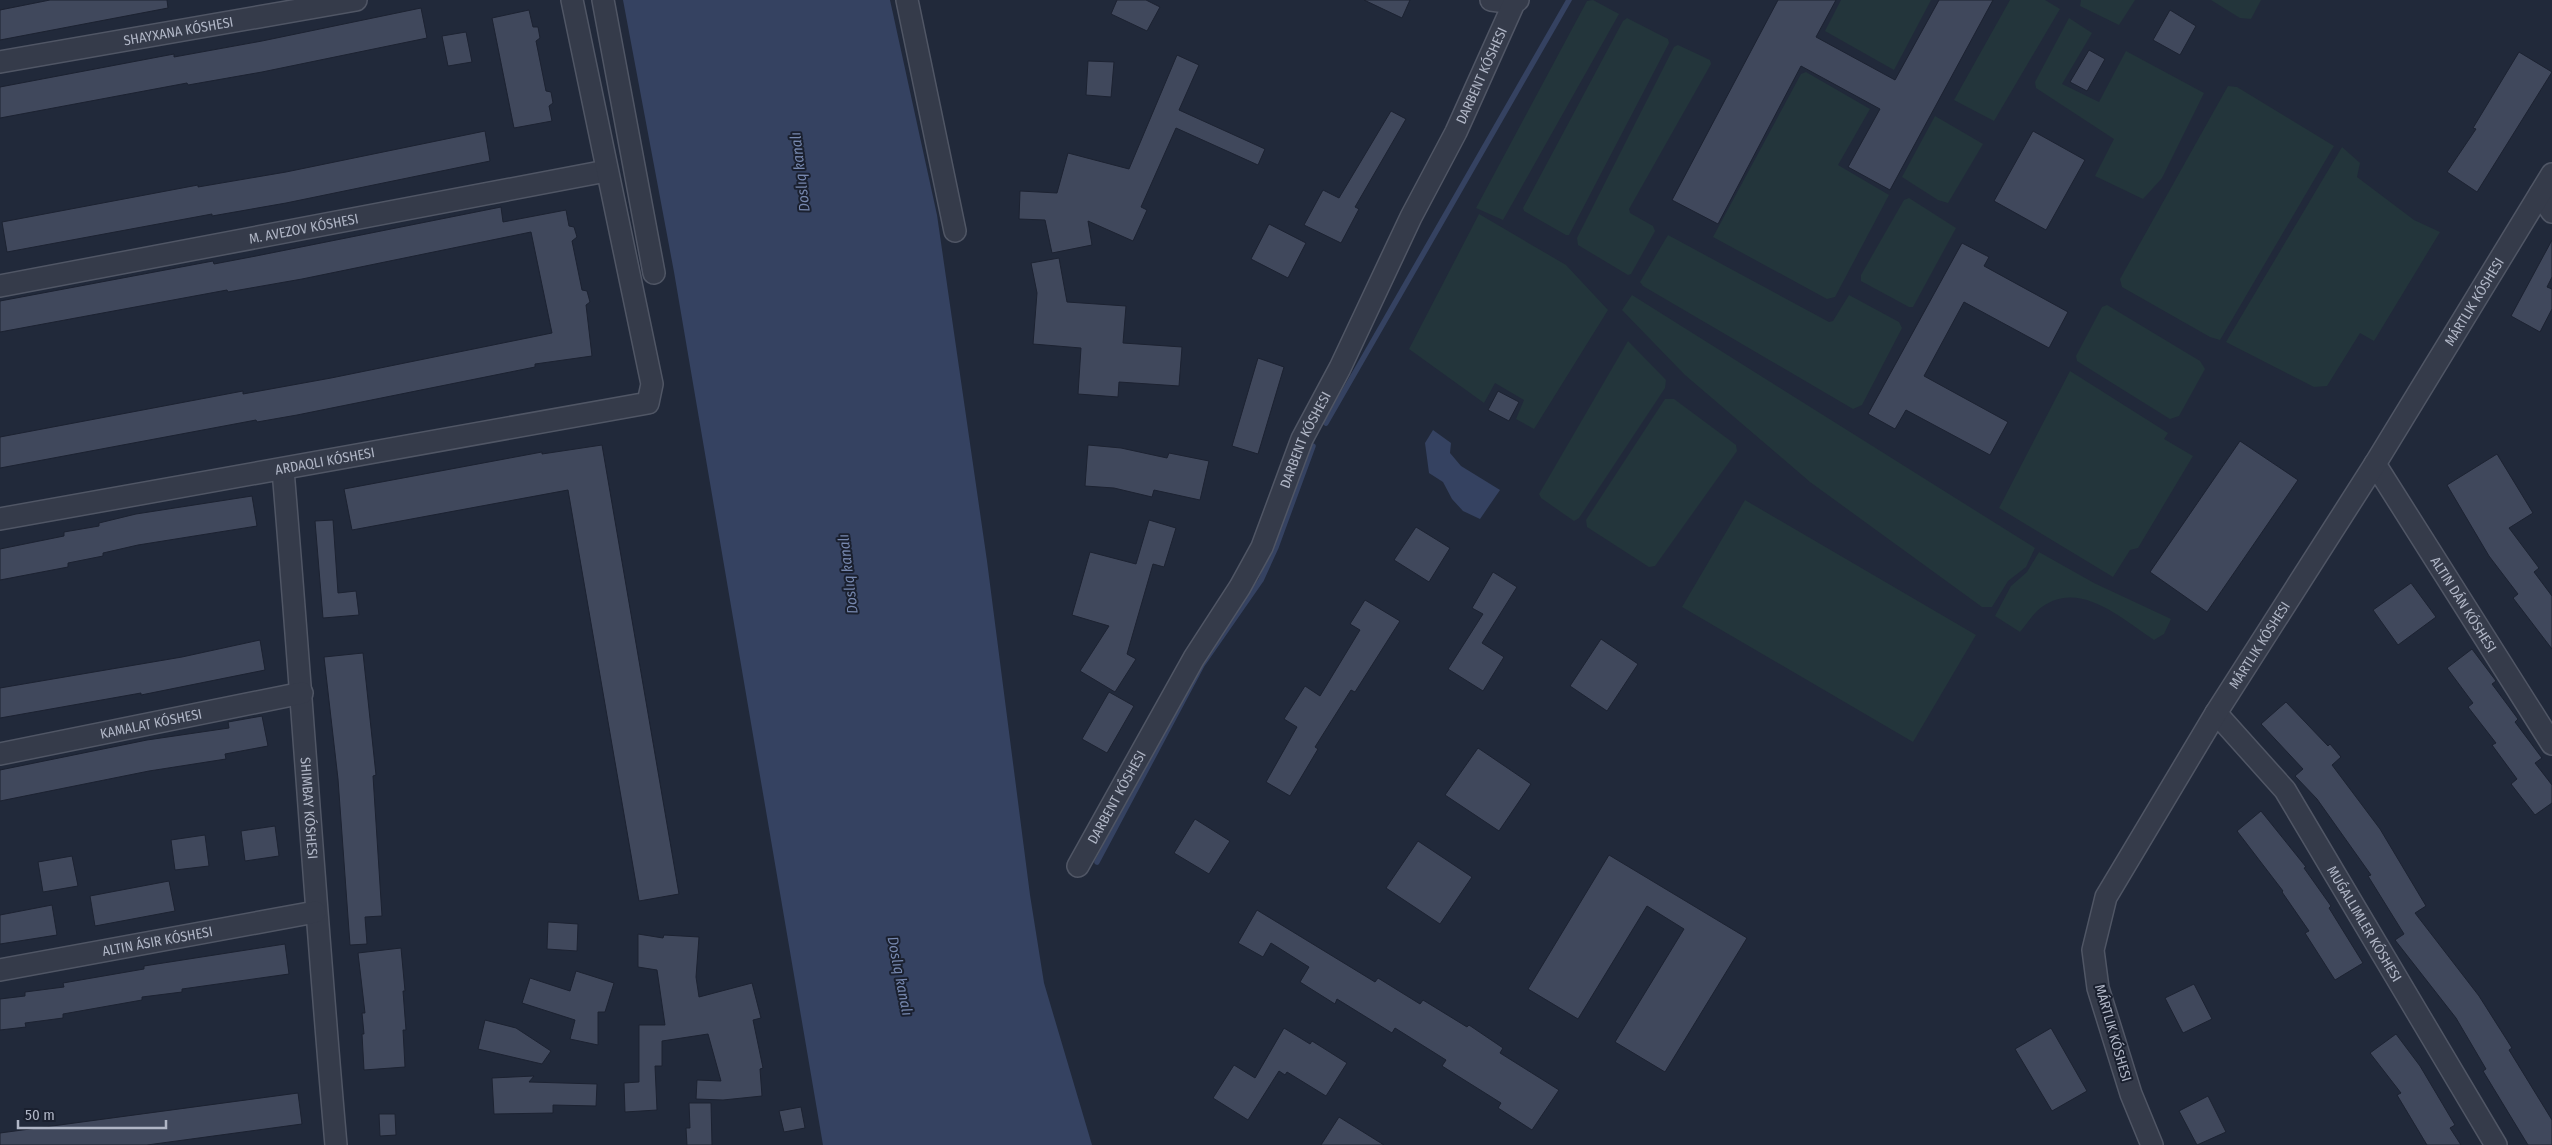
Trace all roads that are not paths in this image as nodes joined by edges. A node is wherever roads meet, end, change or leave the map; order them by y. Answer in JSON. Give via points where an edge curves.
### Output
{"nodes":[{"id":1,"x":356,"y":0,"type":"edge"},
{"id":2,"x":572,"y":0,"type":"edge"},
{"id":3,"x":603,"y":0,"type":"edge"},
{"id":4,"x":907,"y":0,"type":"edge"},
{"id":5,"x":1491,"y":0,"type":"edge"},
{"id":6,"x":1516,"y":2,"type":"edge"},
{"id":7,"x":0,"y":62,"type":"edge"},
{"id":8,"x":606,"y":171,"type":"junction"},
{"id":9,"x":2552,"y":174,"type":"edge"},
{"id":10,"x":2540,"y":194,"type":"junction"},
{"id":11,"x":2552,"y":212,"type":"edge"},
{"id":12,"x":955,"y":232,"type":"dead end"},
{"id":13,"x":654,"y":274,"type":"dead end"},
{"id":14,"x":0,"y":286,"type":"edge"},
{"id":15,"x":2375,"y":464,"type":"junction"},
{"id":16,"x":283,"y":470,"type":"junction"},
{"id":17,"x":0,"y":519,"type":"edge"},
{"id":18,"x":302,"y":693,"type":"junction"},
{"id":19,"x":2216,"y":714,"type":"junction"},
{"id":20,"x":2552,"y":744,"type":"edge"},
{"id":21,"x":0,"y":754,"type":"edge"},
{"id":22,"x":1078,"y":866,"type":"dead end"},
{"id":23,"x":315,"y":912,"type":"junction"},
{"id":24,"x":0,"y":970,"type":"edge"},
{"id":25,"x":336,"y":1145,"type":"edge"},
{"id":26,"x":2152,"y":1145,"type":"edge"},
{"id":27,"x":2496,"y":1145,"type":"edge"}],
"edges":[{"from":1,"to":7,"type":"street","name":"SHAYXANA KÓSHESI"},
{"from":2,"to":8,"type":"street"},
{"from":3,"to":13,"type":"street"},
{"from":4,"to":12,"type":"street"},
{"from":5,"to":6,"type":"street","name":"DARBENT KÓSHESI"},
{"from":6,"to":22,"type":"street","name":"DARBENT KÓSHESI","via":[[1456,132],[1302,439],[1262,547],[1194,658]]},
{"from":8,"to":14,"type":"street","name":"M. AVEZOV KÓSHESI"},
{"from":8,"to":16,"type":"street","via":[[652,384],[648,403]]},
{"from":9,"to":10,"type":"street","name":"MÁRTLIK KÓSHESI"},
{"from":10,"to":11,"type":"street"},
{"from":10,"to":15,"type":"street","name":"MÁRTLIK KÓSHESI"},
{"from":15,"to":19,"type":"street","name":"MÁRTLIK KÓSHESI"},
{"from":15,"to":20,"type":"street"},
{"from":16,"to":17,"type":"street"},
{"from":16,"to":18,"type":"street"},
{"from":18,"to":21,"type":"street","name":"KAMALAT KÓSHESI"},
{"from":18,"to":23,"type":"street"},
{"from":19,"to":26,"type":"street","name":"MÁRTLIK KÓSHESI","via":[[2106,897],[2093,950],[2098,988],[2131,1094]]},
{"from":19,"to":27,"type":"street","name":"MUǴALLIMLER KÓSHESI","via":[[2286,790]]},
{"from":23,"to":24,"type":"street"},
{"from":23,"to":25,"type":"street"}]}
